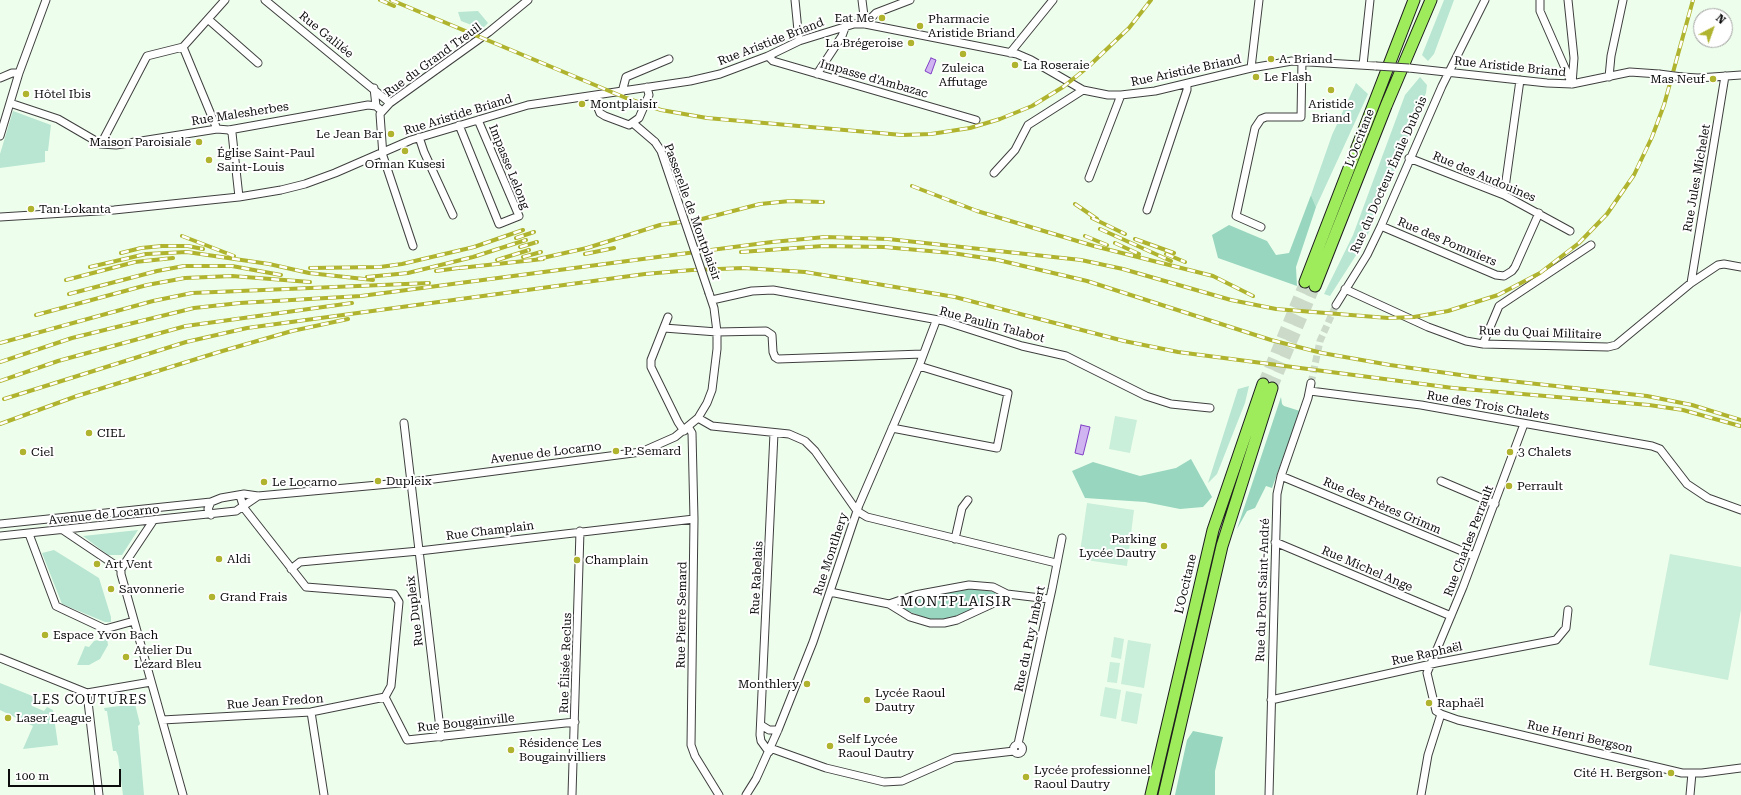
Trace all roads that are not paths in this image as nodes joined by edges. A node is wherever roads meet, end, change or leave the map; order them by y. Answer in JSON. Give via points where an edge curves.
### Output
{"nodes":[{"id":1,"x":46,"y":0,"type":"edge"},
{"id":2,"x":225,"y":0,"type":"edge"},
{"id":3,"x":265,"y":0,"type":"edge"},
{"id":4,"x":528,"y":0,"type":"edge"},
{"id":5,"x":795,"y":0,"type":"edge"},
{"id":6,"x":862,"y":0,"type":"edge"},
{"id":7,"x":910,"y":0,"type":"edge"},
{"id":8,"x":1053,"y":0,"type":"edge"},
{"id":9,"x":1259,"y":0,"type":"edge"},
{"id":10,"x":1370,"y":0,"type":"edge"},
{"id":11,"x":1414,"y":0,"type":"edge"},
{"id":12,"x":1431,"y":0,"type":"edge"},
{"id":13,"x":1485,"y":0,"type":"edge"},
{"id":14,"x":1540,"y":0,"type":"edge"},
{"id":15,"x":1568,"y":0,"type":"edge"},
{"id":16,"x":1623,"y":0,"type":"edge"},
{"id":17,"x":209,"y":20,"type":"junction"},
{"id":18,"x":865,"y":24,"type":"junction"},
{"id":19,"x":846,"y":25,"type":"junction"},
{"id":20,"x":799,"y":41,"type":"junction"},
{"id":21,"x":184,"y":47,"type":"junction"},
{"id":22,"x":1010,"y":52,"type":"junction"},
{"id":23,"x":768,"y":56,"type":"junction"},
{"id":24,"x":669,"y":59,"type":"dead end"},
{"id":25,"x":1302,"y":60,"type":"junction"},
{"id":26,"x":258,"y":64,"type":"dead end"},
{"id":27,"x":1363,"y":65,"type":"junction"},
{"id":28,"x":1251,"y":68,"type":"junction"},
{"id":29,"x":1449,"y":72,"type":"junction"},
{"id":30,"x":19,"y":73,"type":"junction"},
{"id":31,"x":817,"y":74,"type":"junction"},
{"id":32,"x":1741,"y":75,"type":"edge"},
{"id":33,"x":1725,"y":76,"type":"junction"},
{"id":34,"x":1609,"y":77,"type":"junction"},
{"id":35,"x":0,"y":78,"type":"edge"},
{"id":36,"x":1520,"y":80,"type":"junction"},
{"id":37,"x":1187,"y":84,"type":"junction"},
{"id":38,"x":1572,"y":84,"type":"junction"},
{"id":39,"x":647,"y":87,"type":"junction"},
{"id":40,"x":374,"y":88,"type":"junction"},
{"id":41,"x":1083,"y":90,"type":"junction"},
{"id":42,"x":622,"y":92,"type":"junction"},
{"id":43,"x":1122,"y":95,"type":"junction"},
{"id":44,"x":593,"y":96,"type":"junction"},
{"id":45,"x":10,"y":103,"type":"junction"},
{"id":46,"x":390,"y":103,"type":"junction"},
{"id":47,"x":376,"y":106,"type":"junction"},
{"id":48,"x":382,"y":111,"type":"junction"},
{"id":49,"x":478,"y":120,"type":"junction"},
{"id":50,"x":976,"y":120,"type":"dead end"},
{"id":51,"x":634,"y":124,"type":"junction"},
{"id":52,"x":459,"y":125,"type":"junction"},
{"id":53,"x":217,"y":129,"type":"junction"},
{"id":54,"x":229,"y":130,"type":"junction"},
{"id":55,"x":0,"y":136,"type":"edge"},
{"id":56,"x":419,"y":137,"type":"junction"},
{"id":57,"x":101,"y":144,"type":"junction"},
{"id":58,"x":383,"y":151,"type":"junction"},
{"id":59,"x":1409,"y":158,"type":"junction"},
{"id":60,"x":994,"y":172,"type":"dead end"},
{"id":61,"x":1089,"y":178,"type":"dead end"},
{"id":62,"x":1504,"y":195,"type":"junction"},
{"id":63,"x":239,"y":197,"type":"junction"},
{"id":64,"x":1147,"y":210,"type":"dead end"},
{"id":65,"x":1539,"y":213,"type":"junction"},
{"id":66,"x":453,"y":215,"type":"dead end"},
{"id":67,"x":0,"y":217,"type":"edge"},
{"id":68,"x":1381,"y":226,"type":"junction"},
{"id":69,"x":1261,"y":227,"type":"dead end"},
{"id":70,"x":1570,"y":230,"type":"dead end"},
{"id":71,"x":1591,"y":245,"type":"dead end"},
{"id":72,"x":413,"y":246,"type":"dead end"},
{"id":73,"x":1741,"y":268,"type":"edge"},
{"id":74,"x":1691,"y":283,"type":"junction"},
{"id":75,"x":1345,"y":290,"type":"junction"},
{"id":76,"x":709,"y":293,"type":"joint"},
{"id":77,"x":712,"y":300,"type":"junction"},
{"id":78,"x":1336,"y":306,"type":"tunnel mouth"},
{"id":79,"x":668,"y":317,"type":"dead end"},
{"id":80,"x":936,"y":321,"type":"junction"},
{"id":81,"x":664,"y":328,"type":"junction"},
{"id":82,"x":717,"y":332,"type":"junction"},
{"id":83,"x":1483,"y":344,"type":"junction"},
{"id":84,"x":923,"y":354,"type":"junction"},
{"id":85,"x":919,"y":366,"type":"junction"},
{"id":86,"x":1311,"y":383,"type":"tunnel mouth"},
{"id":87,"x":1310,"y":391,"type":"junction"},
{"id":88,"x":1210,"y":408,"type":"dead end"},
{"id":89,"x":698,"y":418,"type":"junction"},
{"id":90,"x":404,"y":423,"type":"dead end"},
{"id":91,"x":1524,"y":424,"type":"junction"},
{"id":92,"x":892,"y":428,"type":"junction"},
{"id":93,"x":686,"y":429,"type":"junction"},
{"id":94,"x":774,"y":433,"type":"junction"},
{"id":95,"x":1281,"y":476,"type":"junction"},
{"id":96,"x":1441,"y":481,"type":"dead end"},
{"id":97,"x":410,"y":482,"type":"junction"},
{"id":98,"x":240,"y":496,"type":"junction"},
{"id":99,"x":258,"y":496,"type":"junction"},
{"id":100,"x":968,"y":500,"type":"dead end"},
{"id":101,"x":211,"y":502,"type":"junction"},
{"id":102,"x":1495,"y":504,"type":"junction"},
{"id":103,"x":244,"y":508,"type":"junction"},
{"id":104,"x":1741,"y":510,"type":"edge"},
{"id":105,"x":857,"y":511,"type":"junction"},
{"id":106,"x":211,"y":515,"type":"junction"},
{"id":107,"x":694,"y":519,"type":"junction"},
{"id":108,"x":152,"y":521,"type":"junction"},
{"id":109,"x":0,"y":524,"type":"edge"},
{"id":110,"x":63,"y":530,"type":"junction"},
{"id":111,"x":580,"y":531,"type":"junction"},
{"id":112,"x":29,"y":534,"type":"junction"},
{"id":113,"x":0,"y":536,"type":"edge"},
{"id":114,"x":1062,"y":538,"type":"dead end"},
{"id":115,"x":955,"y":539,"type":"junction"},
{"id":116,"x":1275,"y":542,"type":"junction"},
{"id":117,"x":419,"y":551,"type":"junction"},
{"id":118,"x":1474,"y":556,"type":"junction"},
{"id":119,"x":1056,"y":563,"type":"junction"},
{"id":120,"x":291,"y":568,"type":"junction"},
{"id":121,"x":121,"y":569,"type":"junction"},
{"id":122,"x":830,"y":592,"type":"junction"},
{"id":123,"x":1007,"y":594,"type":"junction"},
{"id":124,"x":1049,"y":599,"type":"junction"},
{"id":125,"x":889,"y":604,"type":"junction"},
{"id":126,"x":1568,"y":610,"type":"dead end"},
{"id":127,"x":1451,"y":616,"type":"junction"},
{"id":128,"x":134,"y":620,"type":"junction"},
{"id":129,"x":0,"y":658,"type":"edge"},
{"id":130,"x":1432,"y":664,"type":"junction"},
{"id":131,"x":151,"y":682,"type":"junction"},
{"id":132,"x":87,"y":694,"type":"junction"},
{"id":133,"x":385,"y":697,"type":"junction"},
{"id":134,"x":1271,"y":700,"type":"junction"},
{"id":135,"x":311,"y":712,"type":"junction"},
{"id":136,"x":1441,"y":714,"type":"junction"},
{"id":137,"x":162,"y":720,"type":"junction"},
{"id":138,"x":575,"y":722,"type":"junction"},
{"id":139,"x":761,"y":725,"type":"junction"},
{"id":140,"x":778,"y":730,"type":"junction"},
{"id":141,"x":441,"y":737,"type":"junction"},
{"id":142,"x":769,"y":750,"type":"junction"},
{"id":143,"x":1174,"y":755,"type":"junction"},
{"id":144,"x":1741,"y":768,"type":"edge"},
{"id":145,"x":1692,"y":773,"type":"junction"},
{"id":146,"x":99,"y":795,"type":"edge"},
{"id":147,"x":184,"y":795,"type":"edge"},
{"id":148,"x":324,"y":795,"type":"edge"},
{"id":149,"x":572,"y":795,"type":"edge"},
{"id":150,"x":719,"y":795,"type":"edge"},
{"id":151,"x":746,"y":795,"type":"edge"},
{"id":152,"x":1151,"y":795,"type":"edge"},
{"id":153,"x":1164,"y":795,"type":"edge"},
{"id":154,"x":1169,"y":795,"type":"edge"},
{"id":155,"x":1269,"y":795,"type":"edge"},
{"id":156,"x":1421,"y":795,"type":"edge"},
{"id":157,"x":1690,"y":795,"type":"edge"}],
"edges":[{"from":1,"to":30,"type":"street"},
{"from":2,"to":17,"type":"street"},
{"from":3,"to":40,"type":"street","name":"Rue Galilée"},
{"from":4,"to":46,"type":"street","name":"Rue du Grand Treuil","via":[[490,32]]},
{"from":5,"to":20,"type":"street"},
{"from":6,"to":18,"type":"street"},
{"from":7,"to":18,"type":"street","via":[[876,13]]},
{"from":8,"to":22,"type":"street"},
{"from":9,"to":28,"type":"street"},
{"from":10,"to":27,"type":"street"},
{"from":11,"to":12,"type":"highway","name":"L'Occitane","via":[[1310,284]]},
{"from":13,"to":29,"type":"street","name":"Rue du Docteur Émile Dubois"},
{"from":14,"to":38,"type":"street","via":[[1540,11]]},
{"from":15,"to":38,"type":"street","via":[[1574,58]]},
{"from":16,"to":34,"type":"street"},
{"from":17,"to":21,"type":"street"},
{"from":17,"to":26,"type":"street"},
{"from":18,"to":19,"type":"street","name":"Rue Aristide Briand"},
{"from":18,"to":22,"type":"street","name":"Rue Aristide Briand"},
{"from":19,"to":20,"type":"street","name":"Rue Aristide Briand"},
{"from":19,"to":31,"type":"street","via":[[842,36]]},
{"from":20,"to":23,"type":"street","name":"Rue Aristide Briand"},
{"from":21,"to":53,"type":"street"},
{"from":21,"to":57,"type":"street","via":[[147,56]]},
{"from":22,"to":41,"type":"street","name":"Rue Aristide Briand","via":[[1031,60]]},
{"from":23,"to":31,"type":"street","name":"Impasse d'Ambazac","via":[[773,61]]},
{"from":23,"to":39,"type":"street","name":"Rue Aristide Briand","via":[[720,74]]},
{"from":24,"to":42,"type":"street","via":[[626,77]]},
{"from":25,"to":27,"type":"street","name":"Rue Aristide Briand"},
{"from":25,"to":28,"type":"street","name":"Rue Aristide Briand"},
{"from":25,"to":69,"type":"street","via":[[1301,118],[1266,117],[1261,119],[1255,128],[1236,216]]},
{"from":27,"to":29,"type":"street","name":"Rue Aristide Briand","bridge":true},
{"from":28,"to":37,"type":"street","name":"Rue Aristide Briand"},
{"from":29,"to":36,"type":"street","name":"Rue Aristide Briand"},
{"from":29,"to":59,"type":"street","name":"Rue du Docteur Émile Dubois"},
{"from":30,"to":35,"type":"street"},
{"from":30,"to":45,"type":"street"},
{"from":31,"to":50,"type":"street","name":"Impasse d'Ambazac"},
{"from":32,"to":33,"type":"street","name":"Rue Aristide Briand"},
{"from":33,"to":34,"type":"street","name":"Rue Aristide Briand","bridge":true,"via":[[1682,77],[1630,72]]},
{"from":33,"to":74,"type":"street","name":"Rue Jules Michelet"},
{"from":34,"to":38,"type":"street","name":"Rue Aristide Briand"},
{"from":36,"to":38,"type":"street","name":"Rue Aristide Briand"},
{"from":36,"to":62,"type":"street"},
{"from":37,"to":43,"type":"street","name":"Rue Aristide Briand","via":[[1140,94]]},
{"from":37,"to":64,"type":"street"},
{"from":39,"to":42,"type":"street","name":"Rue Aristide Briand"},
{"from":39,"to":51,"type":"street","via":[[649,95]]},
{"from":40,"to":46,"type":"street","name":"Rue Galilée"},
{"from":40,"to":47,"type":"street"},
{"from":41,"to":43,"type":"street","name":"Rue Aristide Briand"},
{"from":41,"to":60,"type":"street","via":[[1028,125],[1015,150]]},
{"from":42,"to":44,"type":"street","name":"Rue Aristide Briand"},
{"from":43,"to":61,"type":"street"},
{"from":44,"to":49,"type":"street","name":"Rue Aristide Briand","via":[[528,105]]},
{"from":44,"to":51,"type":"street","via":[[597,108],[605,116],[625,125]]},
{"from":45,"to":55,"type":"street"},
{"from":45,"to":57,"type":"street","via":[[58,119]]},
{"from":46,"to":48,"type":"street","name":"Rue du Grand Treuil"},
{"from":47,"to":48,"type":"street"},
{"from":47,"to":54,"type":"street","name":"Rue Malesherbes","via":[[368,105]]},
{"from":48,"to":58,"type":"street","name":"Rue du Grand Treuil","via":[[379,118]]},
{"from":49,"to":52,"type":"street","name":"Rue Aristide Briand"},
{"from":49,"to":52,"type":"street","name":"Impasse Lelong","via":[[519,216],[499,224]]},
{"from":51,"to":76,"type":"street","name":"Passerelle de Montplaisir","bridge":true,"via":[[655,142],[661,151]]},
{"from":52,"to":56,"type":"street","name":"Rue Aristide Briand"},
{"from":53,"to":54,"type":"street","name":"Rue Malesherbes"},
{"from":53,"to":57,"type":"street","name":"Rue Malesherbes","via":[[116,145]]},
{"from":54,"to":63,"type":"street","via":[[232,132]]},
{"from":56,"to":58,"type":"street","name":"Rue Aristide Briand"},
{"from":56,"to":66,"type":"street"},
{"from":58,"to":63,"type":"street","name":"Rue Aristide Briand","via":[[305,184]]},
{"from":58,"to":72,"type":"street","name":"Rue du Grand Treuil"},
{"from":59,"to":62,"type":"street","name":"Rue des Audouines"},
{"from":59,"to":68,"type":"street","name":"Rue du Docteur Émile Dubois"},
{"from":62,"to":65,"type":"street","name":"Rue des Audouines"},
{"from":63,"to":67,"type":"street","name":"Rue Aristide Briand","via":[[114,210]]},
{"from":65,"to":68,"type":"street","name":"Rue des Pommiers","via":[[1515,267],[1504,276],[1496,275]]},
{"from":65,"to":70,"type":"street","name":"Rue des Audouines"},
{"from":68,"to":75,"type":"street","name":"Rue du Docteur Émile Dubois"},
{"from":71,"to":83,"type":"street","via":[[1499,306]]},
{"from":73,"to":74,"type":"street","name":"Rue du Quai Militaire","via":[[1718,265]]},
{"from":74,"to":83,"type":"street","name":"Rue du Quai Militaire","via":[[1616,345],[1608,347]]},
{"from":75,"to":78,"type":"street","name":"Rue du Docteur Émile Dubois"},
{"from":75,"to":83,"type":"street","name":"Rue du Quai Militaire","via":[[1440,333]]},
{"from":76,"to":77,"type":"street","name":"Avenue de Locarno"},
{"from":77,"to":80,"type":"street","name":"Rue Paulin Talabot","via":[[752,291],[773,290]]},
{"from":77,"to":82,"type":"street","name":"Avenue de Locarno"},
{"from":79,"to":81,"type":"street"},
{"from":80,"to":84,"type":"street","name":"Rue Montlhery"},
{"from":80,"to":88,"type":"street","name":"Rue Paulin Talabot","via":[[944,321],[1022,346],[1066,356],[1146,396],[1171,404]]},
{"from":81,"to":82,"type":"street"},
{"from":81,"to":93,"type":"street","via":[[651,360],[651,367],[678,422]]},
{"from":82,"to":84,"type":"street","via":[[769,332],[773,338],[773,352],[778,359]]},
{"from":82,"to":89,"type":"street","name":"Avenue de Locarno","via":[[712,390]]},
{"from":84,"to":85,"type":"street","name":"Rue Montlhery"},
{"from":85,"to":92,"type":"street","name":"Rue Montlhery"},
{"from":85,"to":92,"type":"street","via":[[1008,393],[997,448]]},
{"from":86,"to":87,"type":"street","name":"Rue du Pont Saint-André"},
{"from":87,"to":91,"type":"street","name":"Rue des Trois Chalets","via":[[1421,405]]},
{"from":87,"to":95,"type":"street","name":"Rue du Pont Saint-André"},
{"from":89,"to":93,"type":"street","name":"Avenue de Locarno"},
{"from":89,"to":94,"type":"street","via":[[712,426]]},
{"from":90,"to":97,"type":"street","name":"Rue Dupleix"},
{"from":91,"to":102,"type":"street","name":"Rue Charles Perrault"},
{"from":91,"to":104,"type":"street","name":"Rue des Trois Chalets","via":[[1660,449],[1687,484],[1708,498]]},
{"from":92,"to":105,"type":"street","name":"Rue Montlhery"},
{"from":93,"to":97,"type":"street","name":"Avenue de Locarno","via":[[675,437],[641,452]]},
{"from":93,"to":107,"type":"street","name":"Rue Pierre Semard","via":[[692,433]]},
{"from":94,"to":105,"type":"street","via":[[789,434],[805,441],[815,451]]},
{"from":94,"to":139,"type":"street","name":"Rue Rabelais"},
{"from":95,"to":116,"type":"street","name":"Rue du Pont Saint-André","via":[[1277,494]]},
{"from":95,"to":118,"type":"street","name":"Rue des Frères Grimm"},
{"from":96,"to":102,"type":"street"},
{"from":97,"to":99,"type":"street","name":"Avenue de Locarno"},
{"from":97,"to":117,"type":"street","name":"Rue Dupleix"},
{"from":98,"to":99,"type":"street","name":"Avenue de Locarno"},
{"from":98,"to":101,"type":"street","name":"Avenue de Locarno"},
{"from":98,"to":103,"type":"street"},
{"from":99,"to":103,"type":"street"},
{"from":100,"to":115,"type":"street","via":[[962,508]]},
{"from":101,"to":106,"type":"street","via":[[208,509]]},
{"from":101,"to":109,"type":"street","name":"Avenue de Locarno"},
{"from":102,"to":118,"type":"street","name":"Rue Charles Perrault"},
{"from":103,"to":106,"type":"street","name":"Avenue de Locarno"},
{"from":103,"to":120,"type":"street"},
{"from":105,"to":115,"type":"street","via":[[866,517]]},
{"from":105,"to":122,"type":"street","name":"Rue Montlhery"},
{"from":106,"to":108,"type":"street","name":"Avenue de Locarno"},
{"from":107,"to":111,"type":"street","name":"Rue Champlain"},
{"from":107,"to":150,"type":"street","name":"Rue Pierre Semard","via":[[691,745],[694,756]]},
{"from":108,"to":110,"type":"street","name":"Avenue de Locarno"},
{"from":108,"to":121,"type":"street"},
{"from":110,"to":112,"type":"street","name":"Avenue de Locarno"},
{"from":110,"to":121,"type":"street"},
{"from":111,"to":117,"type":"street","name":"Rue Champlain"},
{"from":111,"to":138,"type":"street","name":"Rue Élisée Reclus"},
{"from":112,"to":113,"type":"street","name":"Avenue de Locarno"},
{"from":112,"to":128,"type":"street","via":[[56,606],[105,629]]},
{"from":114,"to":119,"type":"street","name":"Rue du Puy Imbert"},
{"from":115,"to":119,"type":"street"},
{"from":116,"to":127,"type":"street","name":"Rue Michel Ange"},
{"from":116,"to":134,"type":"street","name":"Rue du Pont Saint-André"},
{"from":117,"to":120,"type":"street","name":"Rue Champlain","via":[[300,562]]},
{"from":117,"to":141,"type":"street","name":"Rue Dupleix"},
{"from":118,"to":127,"type":"street","name":"Rue Charles Perrault"},
{"from":119,"to":124,"type":"street","name":"Rue du Puy Imbert"},
{"from":120,"to":133,"type":"street","via":[[306,586],[394,594],[399,602],[391,686]]},
{"from":121,"to":128,"type":"street"},
{"from":122,"to":125,"type":"street"},
{"from":122,"to":140,"type":"street","name":"Rue Montlhery"},
{"from":123,"to":124,"type":"street"},
{"from":123,"to":125,"type":"street","via":[[993,587],[969,584]]},
{"from":123,"to":125,"type":"street","via":[[994,603],[957,620],[944,623],[930,623],[910,617]]},
{"from":124,"to":142,"type":"street","name":"Rue du Puy Imbert","via":[[1018,744],[1014,746],[1014,751],[954,758],[902,780],[884,782],[826,768]]},
{"from":126,"to":130,"type":"street","name":"Rue Raphaël","via":[[1566,628],[1556,640]]},
{"from":127,"to":130,"type":"street","name":"Rue Charles Perrault"},
{"from":128,"to":131,"type":"street"},
{"from":129,"to":132,"type":"street"},
{"from":130,"to":134,"type":"street","name":"Rue Raphaël"},
{"from":130,"to":136,"type":"street","name":"Rue Charles Perrault","via":[[1427,673],[1436,710]]},
{"from":131,"to":132,"type":"street"},
{"from":131,"to":137,"type":"street"},
{"from":132,"to":146,"type":"street"},
{"from":133,"to":135,"type":"street","name":"Rue Jean Fredon"},
{"from":133,"to":141,"type":"street","name":"Rue Bougainville","via":[[407,740]]},
{"from":134,"to":155,"type":"street","name":"Rue du Pont Saint-André"},
{"from":135,"to":137,"type":"street","name":"Rue Jean Fredon"},
{"from":135,"to":148,"type":"street"},
{"from":136,"to":145,"type":"street","name":"Rue Henri Bergson","via":[[1682,773]]},
{"from":136,"to":156,"type":"street","via":[[1428,755]]},
{"from":137,"to":147,"type":"street"},
{"from":138,"to":141,"type":"street","name":"Rue Bougainville"},
{"from":138,"to":149,"type":"street","name":"Rue Élisée Reclus"},
{"from":139,"to":140,"type":"street","via":[[769,730]]},
{"from":139,"to":142,"type":"street","name":"Rue Rabelais","via":[[761,741]]},
{"from":140,"to":142,"type":"street","name":"Rue Montlhery"},
{"from":142,"to":151,"type":"street","name":"Rue Montlhery"},
{"from":143,"to":152,"type":"highway","name":"L'Occitane","via":[[1222,546],[1268,386],[1227,484],[1213,530]]},
{"from":143,"to":153,"type":"highway","name":"L'Occitane"},
{"from":143,"to":154,"type":"highway"},
{"from":144,"to":145,"type":"street","name":"Rue Henri Bergson"},
{"from":145,"to":157,"type":"street"}]}
